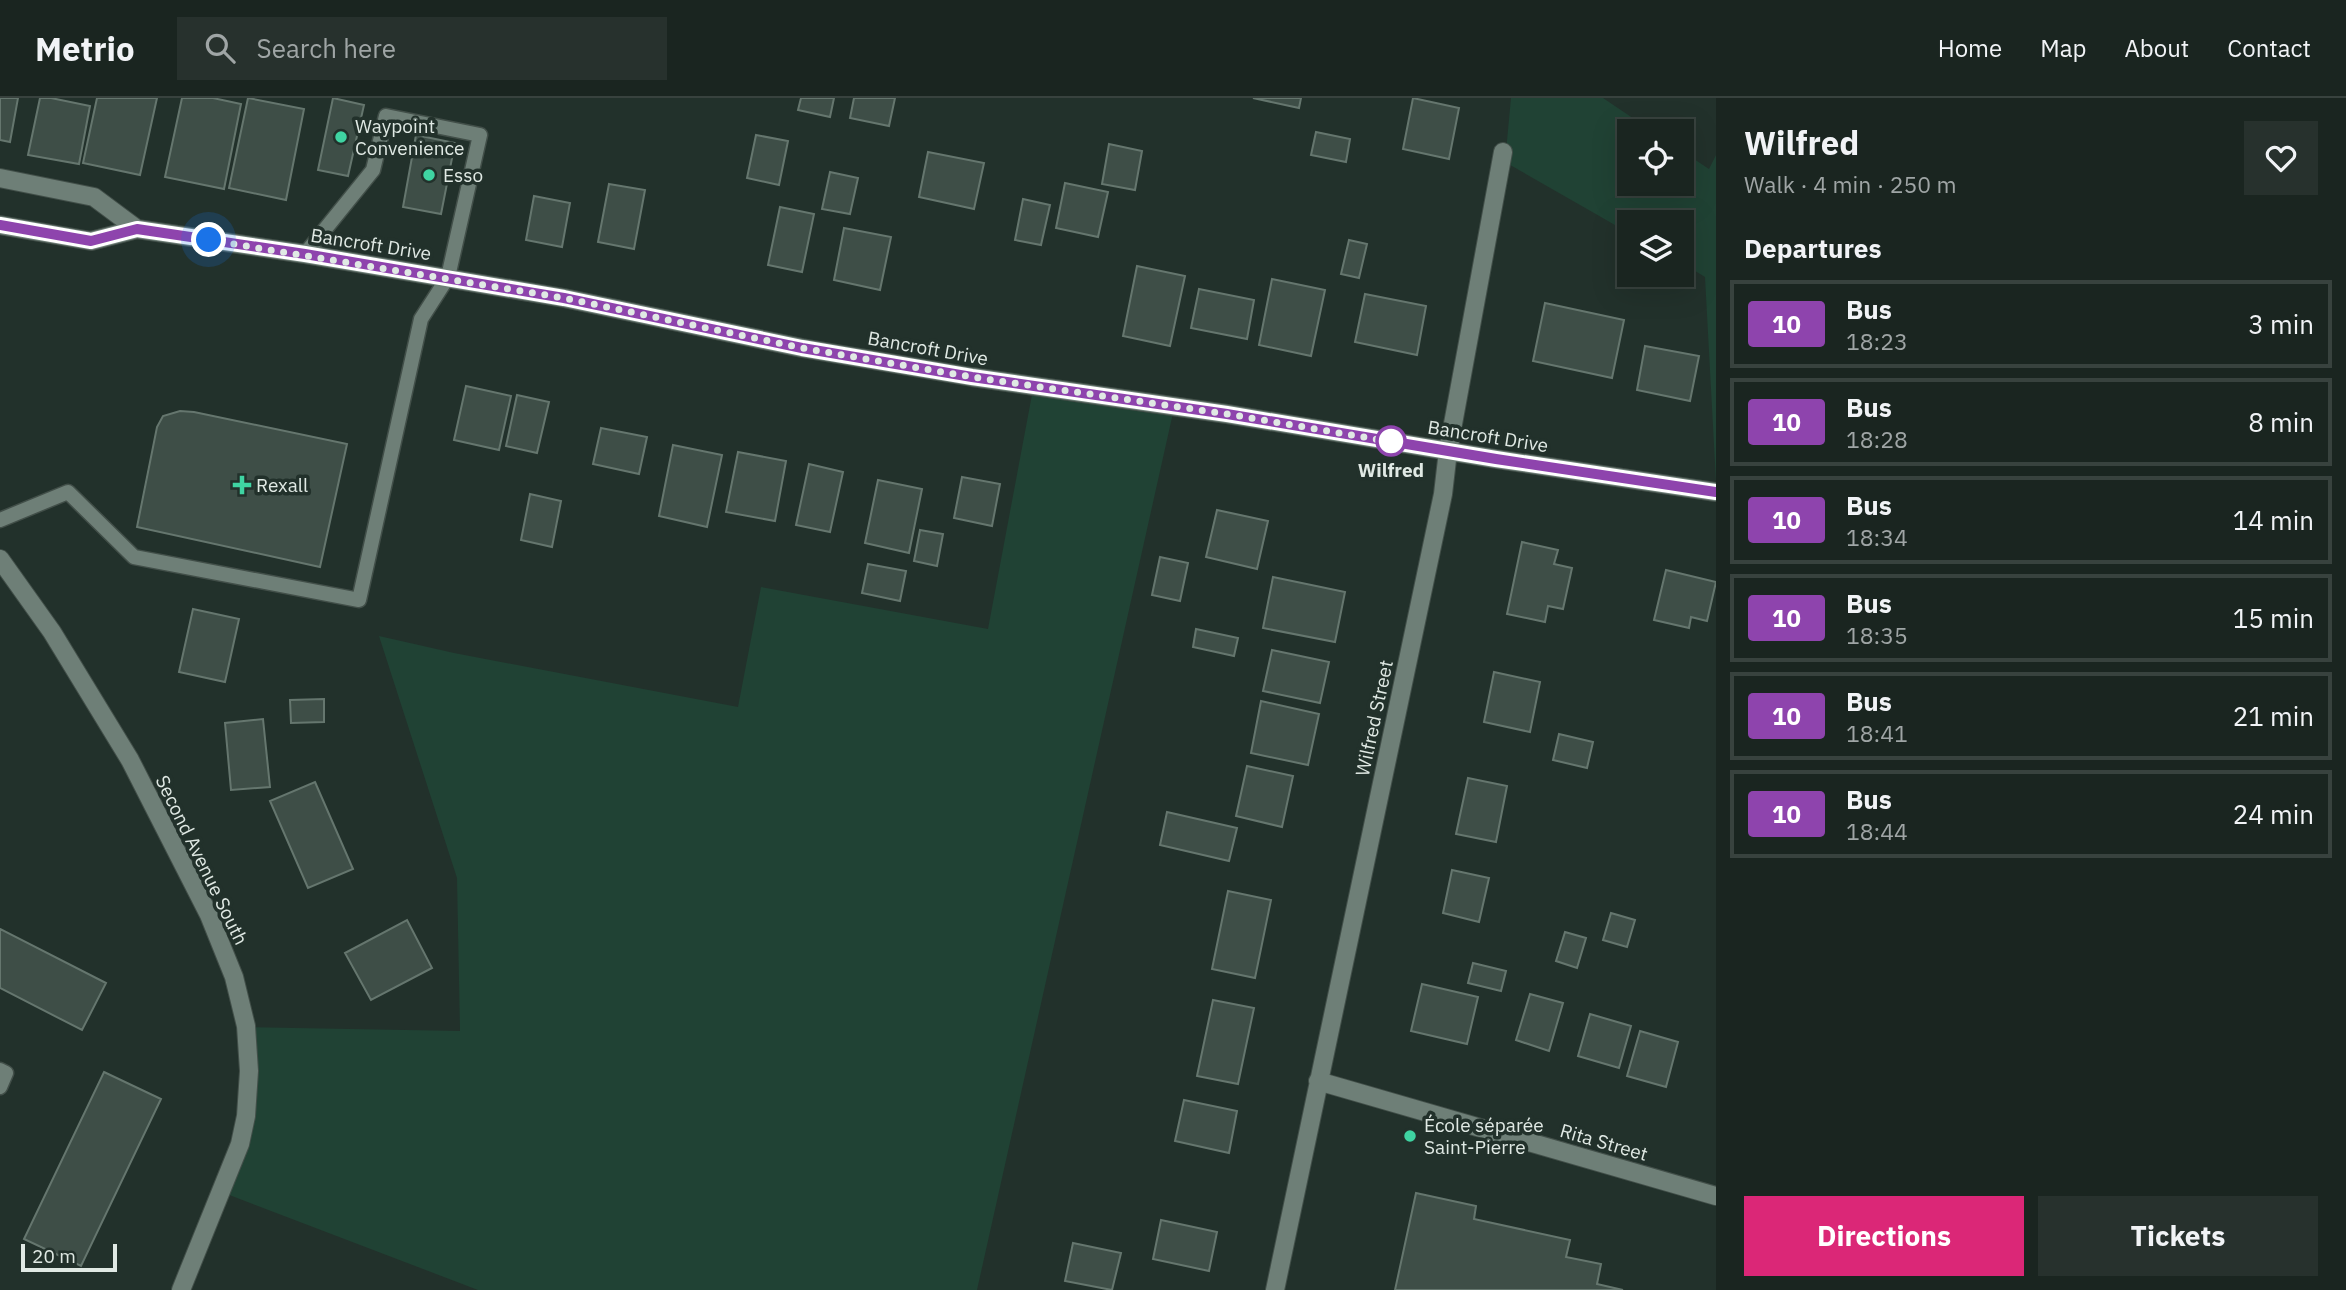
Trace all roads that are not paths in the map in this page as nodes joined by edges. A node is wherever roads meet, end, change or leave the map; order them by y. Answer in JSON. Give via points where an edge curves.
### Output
{"nodes":[{"id":1,"x":1503,"y":152,"type":"dead end"},
{"id":2,"x":0,"y":178,"type":"edge"},
{"id":3,"x":0,"y":225,"type":"edge"},
{"id":4,"x":137,"y":229,"type":"junction"},
{"id":5,"x":305,"y":254,"type":"junction"},
{"id":6,"x":447,"y":277,"type":"junction"},
{"id":7,"x":1448,"y":451,"type":"junction"},
{"id":8,"x":1716,"y":492,"type":"edge"},
{"id":9,"x":0,"y":520,"type":"edge"},
{"id":10,"x":0,"y":559,"type":"edge"},
{"id":11,"x":0,"y":1070,"type":"edge"},
{"id":12,"x":1318,"y":1081,"type":"junction"},
{"id":13,"x":0,"y":1087,"type":"edge"},
{"id":14,"x":1716,"y":1196,"type":"edge"},
{"id":15,"x":181,"y":1290,"type":"edge"},
{"id":16,"x":1275,"y":1290,"type":"edge"}],
"edges":[{"from":1,"to":7,"type":"street","name":"Wilfred Street"},
{"from":2,"to":4,"type":"street","name":"Bancroft Drive","via":[[94,197]]},
{"from":3,"to":4,"type":"street","name":"Bancroft Drive","via":[[91,241]]},
{"from":4,"to":5,"type":"street","name":"Bancroft Drive"},
{"from":5,"to":6,"type":"street","name":"Bancroft Drive"},
{"from":5,"to":6,"type":"lane","via":[[373,170],[386,116],[480,135]]},
{"from":6,"to":7,"type":"street","name":"Bancroft Drive","via":[[879,361]]},
{"from":6,"to":9,"type":"lane","via":[[421,319],[359,600],[134,557],[68,492]]},
{"from":7,"to":8,"type":"street","name":"Bancroft Drive"},
{"from":7,"to":12,"type":"street","name":"Wilfred Street","via":[[1441,503]]},
{"from":10,"to":15,"type":"street","name":"Second Avenue South","via":[[58,642],[130,760],[209,915],[237,989],[249,1060],[246,1116],[240,1144]]},
{"from":11,"to":13,"type":"lane","via":[[6,1073]]},
{"from":12,"to":14,"type":"street","name":"Rita Street"},
{"from":12,"to":16,"type":"street","name":"Wilfred Street"}]}
